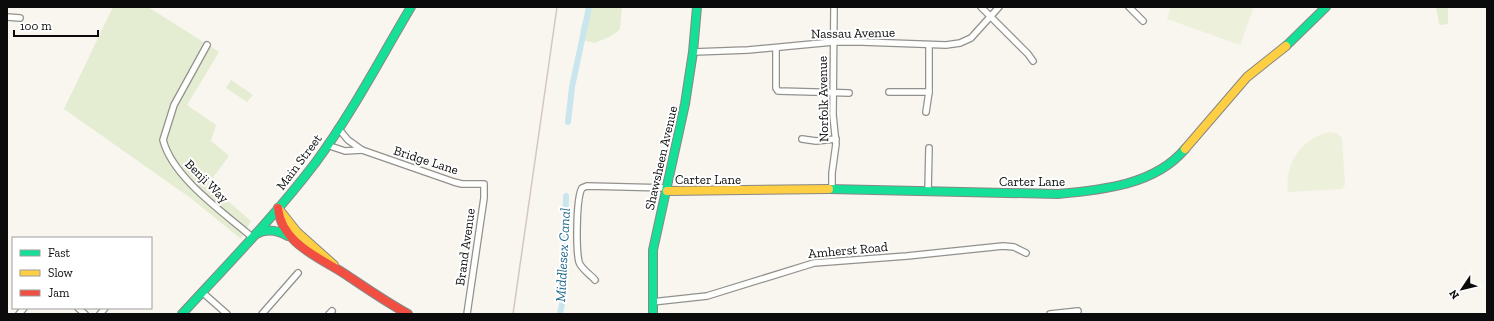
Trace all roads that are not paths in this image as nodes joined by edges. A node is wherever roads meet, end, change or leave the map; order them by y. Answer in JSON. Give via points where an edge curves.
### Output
{"nodes":[{"id":1,"x":411,"y":7,"type":"edge"},
{"id":2,"x":697,"y":7,"type":"edge"},
{"id":3,"x":834,"y":7,"type":"edge"},
{"id":4,"x":981,"y":7,"type":"edge"},
{"id":5,"x":999,"y":7,"type":"edge"},
{"id":6,"x":1129,"y":7,"type":"edge"},
{"id":7,"x":1326,"y":7,"type":"edge"},
{"id":8,"x":7,"y":16,"type":"edge"},
{"id":9,"x":991,"y":17,"type":"junction"},
{"id":10,"x":20,"y":18,"type":"dead end"},
{"id":11,"x":1143,"y":21,"type":"dead end"},
{"id":12,"x":833,"y":42,"type":"junction"},
{"id":13,"x":207,"y":45,"type":"dead end"},
{"id":14,"x":929,"y":45,"type":"junction"},
{"id":15,"x":776,"y":48,"type":"junction"},
{"id":16,"x":693,"y":52,"type":"junction"},
{"id":17,"x":1033,"y":61,"type":"dead end"},
{"id":18,"x":889,"y":92,"type":"dead end"},
{"id":19,"x":929,"y":92,"type":"junction"},
{"id":20,"x":833,"y":93,"type":"junction"},
{"id":21,"x":849,"y":93,"type":"dead end"},
{"id":22,"x":926,"y":112,"type":"dead end"},
{"id":23,"x":338,"y":128,"type":"junction"},
{"id":24,"x":836,"y":138,"type":"junction"},
{"id":25,"x":802,"y":139,"type":"dead end"},
{"id":26,"x":327,"y":146,"type":"junction"},
{"id":27,"x":929,"y":148,"type":"dead end"},
{"id":28,"x":362,"y":150,"type":"junction"},
{"id":29,"x":484,"y":184,"type":"joint"},
{"id":30,"x":667,"y":189,"type":"junction"},
{"id":31,"x":832,"y":189,"type":"junction"},
{"id":32,"x":928,"y":191,"type":"junction"},
{"id":33,"x":278,"y":208,"type":"junction"},
{"id":34,"x":252,"y":237,"type":"junction"},
{"id":35,"x":294,"y":240,"type":"junction"},
{"id":36,"x":1026,"y":253,"type":"dead end"},
{"id":37,"x":338,"y":270,"type":"junction"},
{"id":38,"x":298,"y":273,"type":"dead end"},
{"id":39,"x":596,"y":280,"type":"dead end"},
{"id":40,"x":202,"y":292,"type":"junction"},
{"id":41,"x":652,"y":302,"type":"junction"},
{"id":42,"x":1078,"y":311,"type":"dead end"},
{"id":43,"x":182,"y":314,"type":"edge"},
{"id":44,"x":227,"y":314,"type":"edge"},
{"id":45,"x":262,"y":314,"type":"edge"},
{"id":46,"x":408,"y":314,"type":"edge"},
{"id":47,"x":467,"y":314,"type":"edge"},
{"id":48,"x":653,"y":314,"type":"edge"},
{"id":49,"x":1050,"y":314,"type":"edge"}],
"edges":[{"from":1,"to":23,"type":"street","name":"Main Street"},
{"from":2,"to":16,"type":"street","name":"Shawsheen Avenue"},
{"from":3,"to":12,"type":"street","name":"Norfolk Avenue"},
{"from":4,"to":9,"type":"street"},
{"from":5,"to":9,"type":"street","name":"Nassau Avenue"},
{"from":6,"to":11,"type":"street"},
{"from":7,"to":32,"type":"street","name":"Carter Lane","via":[[1286,46],[1247,76],[1172,164],[1158,172],[1121,185],[1080,193]]},
{"from":8,"to":10,"type":"street"},
{"from":9,"to":14,"type":"street","name":"Nassau Avenue","via":[[965,41]]},
{"from":9,"to":17,"type":"street"},
{"from":12,"to":14,"type":"street","name":"Nassau Avenue"},
{"from":12,"to":15,"type":"street","name":"Nassau Avenue"},
{"from":12,"to":20,"type":"street","name":"Norfolk Avenue"},
{"from":13,"to":34,"type":"street","name":"Benji Way","via":[[174,105],[163,140],[170,157],[188,180]]},
{"from":14,"to":19,"type":"street"},
{"from":15,"to":16,"type":"street","name":"Nassau Avenue"},
{"from":15,"to":20,"type":"street","via":[[778,91]]},
{"from":16,"to":30,"type":"street","name":"Shawsheen Avenue","via":[[683,119]]},
{"from":18,"to":19,"type":"street"},
{"from":19,"to":22,"type":"street"},
{"from":20,"to":21,"type":"street"},
{"from":20,"to":24,"type":"street","name":"Norfolk Avenue"},
{"from":23,"to":26,"type":"street","name":"Main Street"},
{"from":23,"to":28,"type":"street","name":"Bridge Lane","via":[[348,140]]},
{"from":24,"to":25,"type":"street","via":[[816,141]]},
{"from":24,"to":31,"type":"street","name":"Norfolk Avenue"},
{"from":26,"to":28,"type":"street","name":"Bridge Lane","via":[[346,151]]},
{"from":26,"to":33,"type":"street","name":"Main Street"},
{"from":27,"to":32,"type":"street"},
{"from":28,"to":29,"type":"street","name":"Bridge Lane","via":[[454,182]]},
{"from":29,"to":47,"type":"street","name":"Brand Avenue"},
{"from":30,"to":31,"type":"street","name":"Carter Lane"},
{"from":30,"to":39,"type":"street","via":[[587,186],[582,188],[578,200],[579,261]]},
{"from":30,"to":41,"type":"street","name":"Shawsheen Avenue","via":[[654,250]]},
{"from":31,"to":32,"type":"street","name":"Carter Lane"},
{"from":33,"to":34,"type":"street","name":"Main Street"},
{"from":33,"to":35,"type":"street","via":[[280,221]]},
{"from":33,"to":37,"type":"street","via":[[297,232]]},
{"from":34,"to":35,"type":"street","via":[[264,230],[274,229]]},
{"from":34,"to":40,"type":"street","name":"Main Street"},
{"from":35,"to":37,"type":"street","via":[[316,258]]},
{"from":36,"to":41,"type":"street","name":"Amherst Road","via":[[1003,246],[814,263],[707,296]]},
{"from":37,"to":46,"type":"street"},
{"from":38,"to":45,"type":"street"},
{"from":40,"to":43,"type":"street","name":"Main Street"},
{"from":40,"to":44,"type":"street"},
{"from":41,"to":48,"type":"street","name":"Shawsheen Avenue"},
{"from":42,"to":49,"type":"street"}]}
